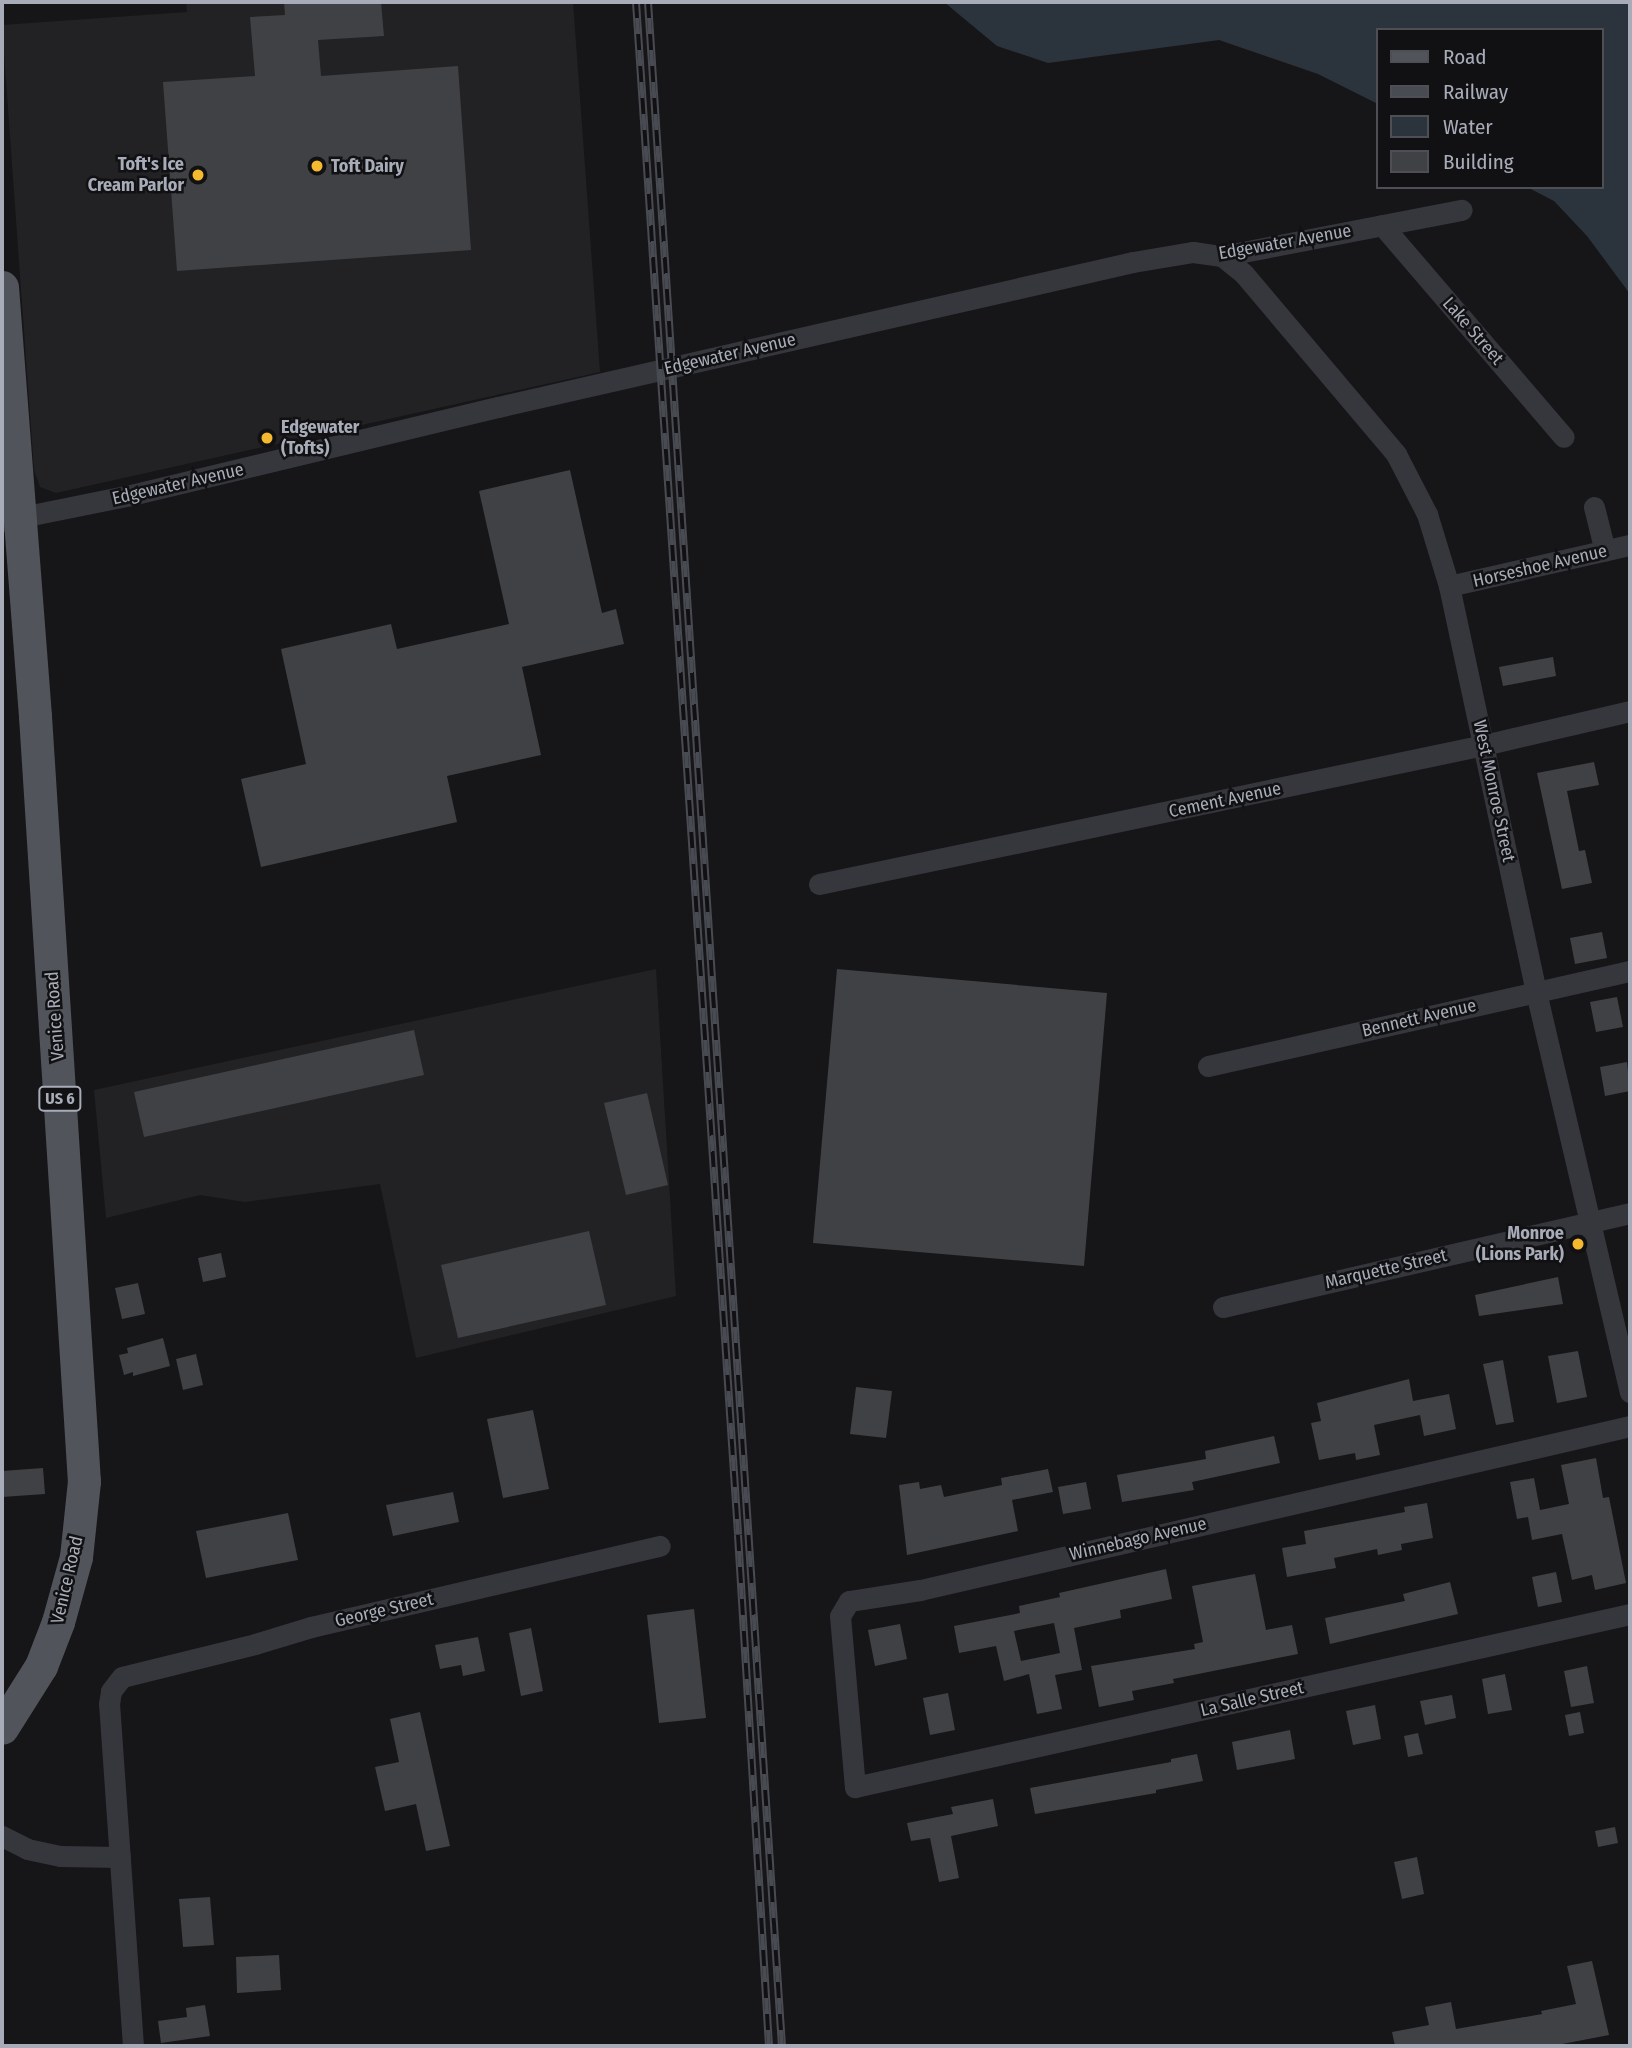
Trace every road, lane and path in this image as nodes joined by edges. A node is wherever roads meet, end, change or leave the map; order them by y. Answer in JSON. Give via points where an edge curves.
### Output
{"nodes":[{"id":1,"x":1462,"y":209,"type":"dead end"},
{"id":2,"x":1382,"y":225,"type":"junction"},
{"id":3,"x":1222,"y":256,"type":"junction"},
{"id":4,"x":2,"y":286,"type":"edge"},
{"id":5,"x":1564,"y":437,"type":"dead end"},
{"id":6,"x":1594,"y":507,"type":"dead end"},
{"id":7,"x":11,"y":519,"type":"edge"},
{"id":8,"x":1630,"y":545,"type":"edge"},
{"id":9,"x":1605,"y":551,"type":"junction"},
{"id":10,"x":1449,"y":586,"type":"junction"},
{"id":11,"x":1630,"y":710,"type":"edge"},
{"id":12,"x":1484,"y":745,"type":"junction"},
{"id":13,"x":819,"y":884,"type":"dead end"},
{"id":14,"x":1630,"y":971,"type":"edge"},
{"id":15,"x":1536,"y":992,"type":"junction"},
{"id":16,"x":1208,"y":1066,"type":"dead end"},
{"id":17,"x":1630,"y":1213,"type":"edge"},
{"id":18,"x":1589,"y":1222,"type":"junction"},
{"id":19,"x":1223,"y":1307,"type":"dead end"},
{"id":20,"x":1630,"y":1392,"type":"edge"},
{"id":21,"x":1630,"y":1426,"type":"edge"},
{"id":22,"x":660,"y":1546,"type":"dead end"},
{"id":23,"x":1630,"y":1614,"type":"edge"},
{"id":24,"x":11,"y":1716,"type":"edge"},
{"id":25,"x":875,"y":1784,"type":"joint"},
{"id":26,"x":2,"y":1836,"type":"edge"},
{"id":27,"x":120,"y":1857,"type":"junction"},
{"id":28,"x":133,"y":2046,"type":"edge"}],
"edges":[{"from":1,"to":2,"type":"street","name":"Edgewater Avenue"},
{"from":2,"to":3,"type":"street","name":"Edgewater Avenue"},
{"from":2,"to":5,"type":"street","name":"Lake Street"},
{"from":3,"to":7,"type":"street","name":"Edgewater Avenue","via":[[1193,252],[1133,262]]},
{"from":3,"to":10,"type":"street","name":"West Monroe Street","via":[[1244,274],[1396,454],[1427,514]]},
{"from":4,"to":7,"type":"main road","name":"Venice Road","number":"US 6"},
{"from":6,"to":9,"type":"street"},
{"from":7,"to":24,"type":"main road","name":"Venice Road","number":"US 6","via":[[84,1481],[76,1558],[58,1622],[41,1666]]},
{"from":8,"to":9,"type":"street","name":"Horseshoe Avenue"},
{"from":9,"to":10,"type":"street","name":"Horseshoe Avenue"},
{"from":10,"to":12,"type":"street","name":"West Monroe Street"},
{"from":11,"to":12,"type":"street","name":"Cement Avenue"},
{"from":12,"to":13,"type":"street","name":"Cement Avenue"},
{"from":12,"to":15,"type":"street","name":"West Monroe Street"},
{"from":14,"to":15,"type":"street","name":"Bennett Avenue"},
{"from":15,"to":16,"type":"street","name":"Bennett Avenue"},
{"from":15,"to":18,"type":"street","name":"West Monroe Street"},
{"from":17,"to":18,"type":"street","name":"Marquette Street"},
{"from":18,"to":19,"type":"street","name":"Marquette Street"},
{"from":18,"to":20,"type":"street","name":"West Monroe Street"},
{"from":21,"to":25,"type":"street","name":"Winnebago Avenue","via":[[920,1590],[849,1601],[840,1616],[855,1787]]},
{"from":22,"to":27,"type":"street","name":"George Street","via":[[126,1675],[114,1686],[109,1704]]},
{"from":23,"to":25,"type":"street","name":"La Salle Street"},
{"from":26,"to":27,"type":"street","via":[[27,1849],[60,1856]]},
{"from":27,"to":28,"type":"street"}]}
